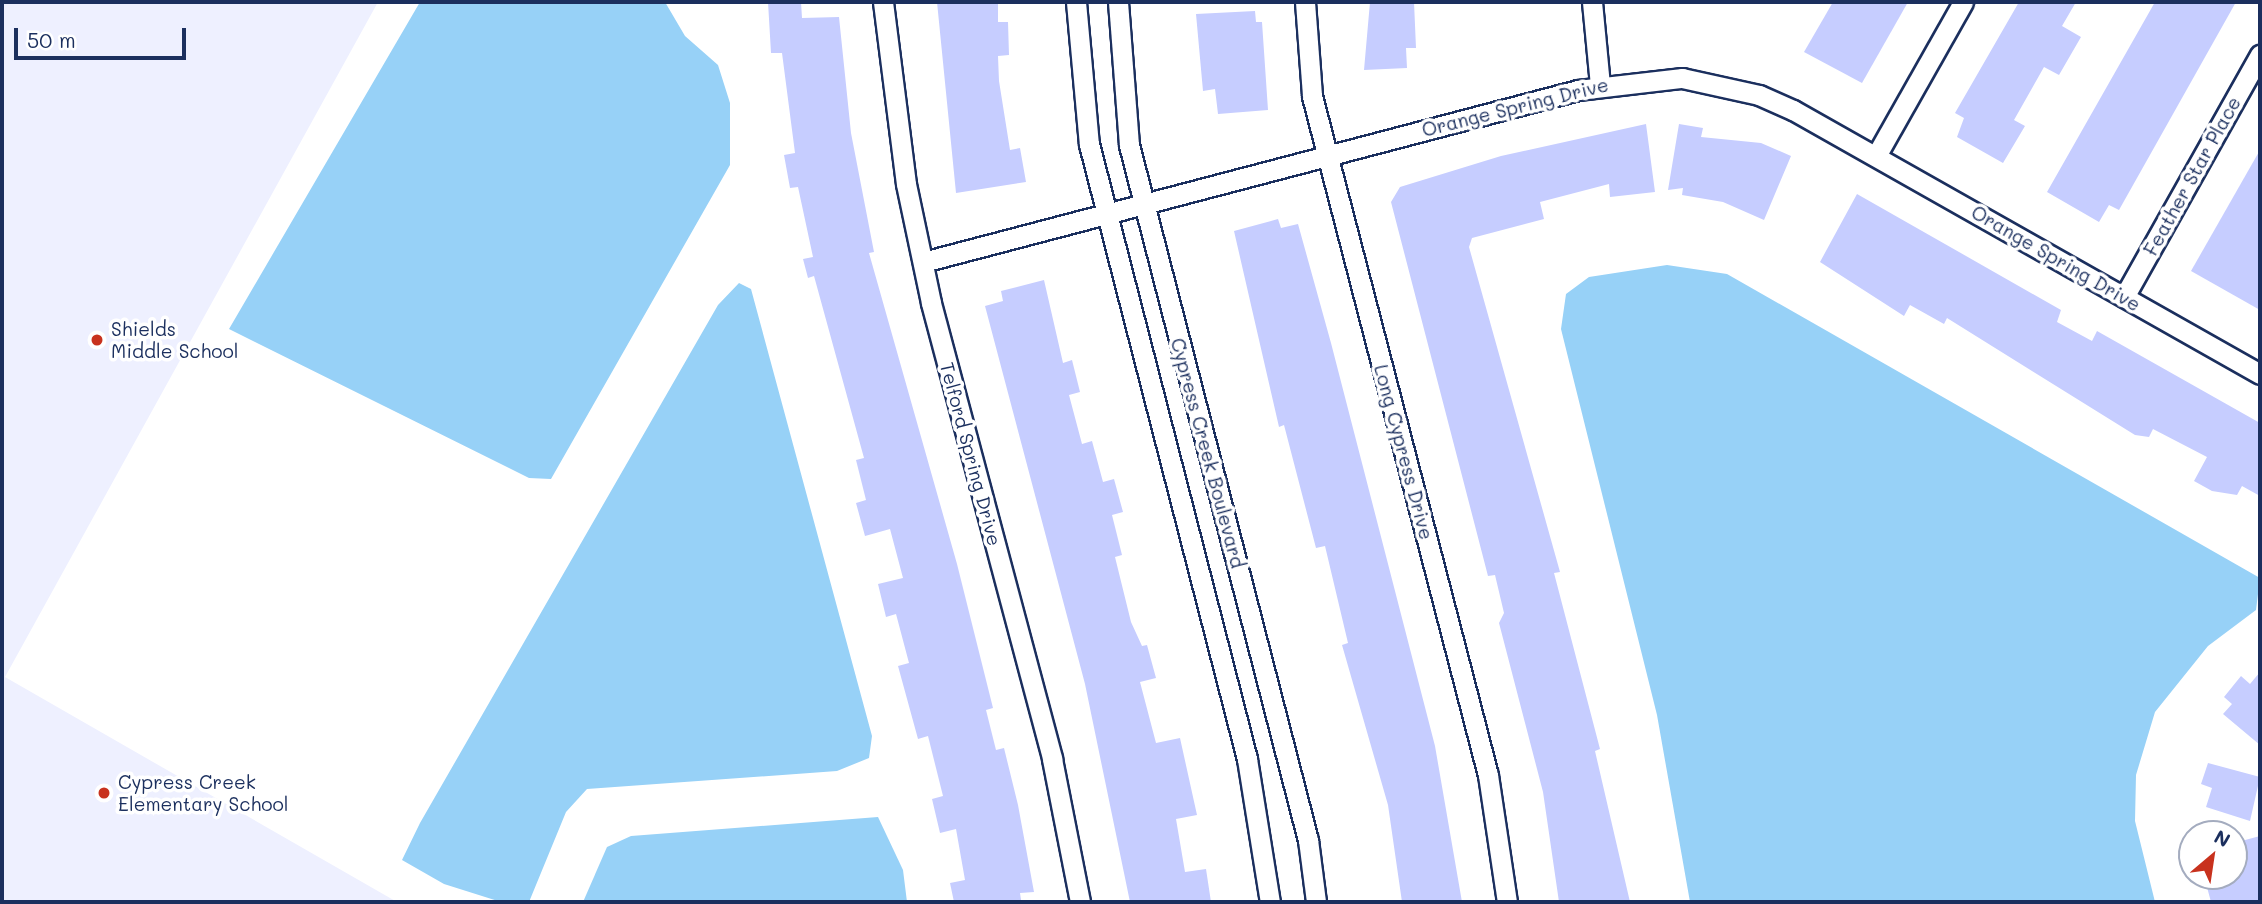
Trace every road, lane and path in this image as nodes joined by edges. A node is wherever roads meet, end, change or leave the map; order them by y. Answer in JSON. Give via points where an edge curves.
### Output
{"nodes":[{"id":1,"x":883,"y":2,"type":"edge"},
{"id":2,"x":1076,"y":2,"type":"edge"},
{"id":3,"x":1118,"y":2,"type":"edge"},
{"id":4,"x":1305,"y":2,"type":"edge"},
{"id":5,"x":1592,"y":2,"type":"edge"},
{"id":6,"x":1963,"y":2,"type":"edge"},
{"id":7,"x":2260,"y":55,"type":"edge"},
{"id":8,"x":1600,"y":85,"type":"junction"},
{"id":9,"x":1327,"y":156,"type":"junction"},
{"id":10,"x":1875,"y":156,"type":"junction"},
{"id":11,"x":1144,"y":204,"type":"junction"},
{"id":12,"x":1107,"y":214,"type":"junction"},
{"id":13,"x":923,"y":262,"type":"junction"},
{"id":14,"x":2124,"y":297,"type":"junction"},
{"id":15,"x":2260,"y":374,"type":"edge"},
{"id":16,"x":1080,"y":902,"type":"edge"},
{"id":17,"x":1270,"y":902,"type":"edge"},
{"id":18,"x":1316,"y":902,"type":"edge"},
{"id":19,"x":1507,"y":902,"type":"edge"}],
"edges":[{"from":1,"to":13,"type":"street","name":"Telford Spring Drive","via":[[892,98]]},
{"from":2,"to":12,"type":"street","name":"Cypress Creek Boulevard","via":[[1090,144]]},
{"from":3,"to":11,"type":"street","name":"Cypress Creek Boulevard","via":[[1129,145]]},
{"from":4,"to":9,"type":"street","name":"Long Cypress Drive","via":[[1312,96]]},
{"from":5,"to":8,"type":"street"},
{"from":6,"to":10,"type":"street"},
{"from":7,"to":14,"type":"street","name":"Feather Star Place"},
{"from":8,"to":9,"type":"street","name":"Orange Spring Drive"},
{"from":8,"to":10,"type":"street","name":"Orange Spring Drive","via":[[1682,78],[1759,94]]},
{"from":9,"to":11,"type":"street","name":"Orange Spring Drive"},
{"from":9,"to":19,"type":"street","name":"Long Cypress Drive","via":[[1488,775]]},
{"from":10,"to":14,"type":"street","name":"Orange Spring Drive"},
{"from":11,"to":12,"type":"street","name":"Orange Spring Drive"},
{"from":11,"to":18,"type":"street","name":"Cypress Creek Boulevard","via":[[1308,840]]},
{"from":12,"to":13,"type":"street","name":"Orange Spring Drive"},
{"from":12,"to":17,"type":"street","name":"Cypress Creek Boulevard","via":[[1247,759]]},
{"from":13,"to":16,"type":"street","name":"Telford Spring Drive","via":[[1052,759]]},
{"from":14,"to":15,"type":"street","name":"Orange Spring Drive"}]}
